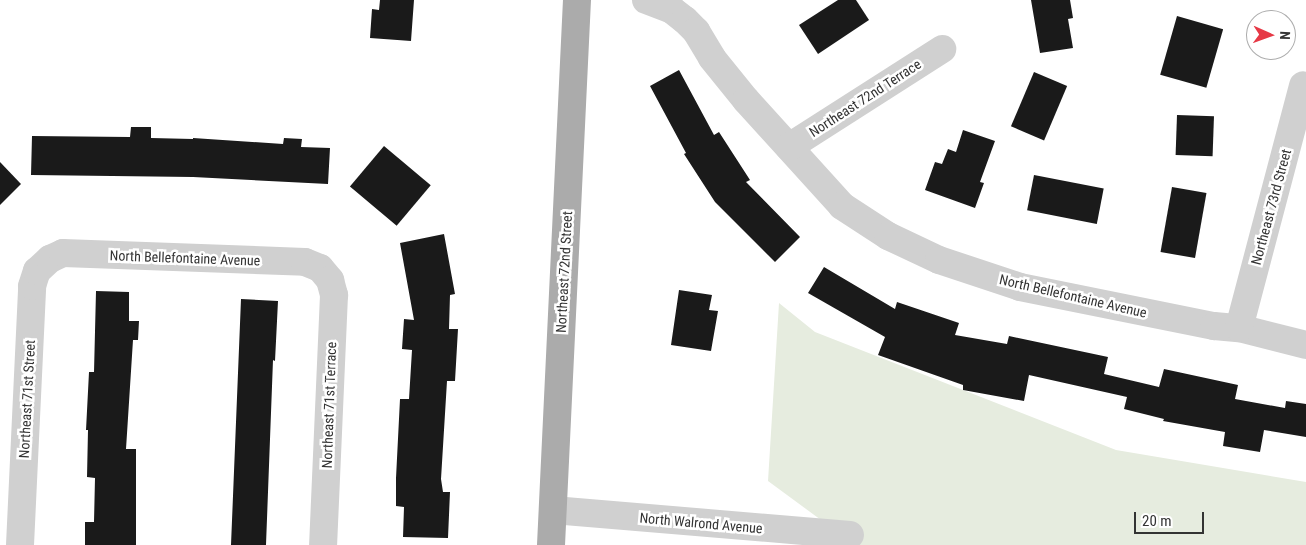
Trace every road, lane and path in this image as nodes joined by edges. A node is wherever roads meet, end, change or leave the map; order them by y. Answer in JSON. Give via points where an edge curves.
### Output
{"nodes":[{"id":1,"x":577,"y":0,"type":"edge"},
{"id":2,"x":646,"y":0,"type":"edge"},
{"id":3,"x":942,"y":49,"type":"dead end"},
{"id":4,"x":1303,"y":85,"type":"dead end"},
{"id":5,"x":789,"y":147,"type":"junction"},
{"id":6,"x":50,"y":259,"type":"joint"},
{"id":7,"x":320,"y":268,"type":"joint"},
{"id":8,"x":1239,"y":328,"type":"junction"},
{"id":9,"x":1306,"y":345,"type":"edge"},
{"id":10,"x":553,"y":510,"type":"junction"},
{"id":11,"x":850,"y":535,"type":"dead end"},
{"id":12,"x":20,"y":545,"type":"edge"},
{"id":13,"x":323,"y":545,"type":"edge"},
{"id":14,"x":551,"y":545,"type":"edge"}],
"edges":[{"from":1,"to":10,"type":"main road","name":"Northeast 72nd Street"},
{"from":2,"to":5,"type":"street","name":"North Bellefontaine Avenue","via":[[672,10],[696,31],[712,58]]},
{"from":3,"to":5,"type":"street","name":"Northeast 72nd Terrace"},
{"from":4,"to":8,"type":"street","name":"Northeast 73rd Street"},
{"from":5,"to":8,"type":"street","name":"North Bellefontaine Avenue","via":[[842,206],[888,236],[939,260],[1020,287],[1214,326]]},
{"from":6,"to":7,"type":"street","name":"North Bellefontaine Avenue","via":[[64,253],[305,262]]},
{"from":6,"to":12,"type":"street","name":"Northeast 71st Street","via":[[38,271],[32,286]]},
{"from":7,"to":13,"type":"street","name":"Northeast 71st Terrace","via":[[330,280],[334,295]]},
{"from":8,"to":9,"type":"street","name":"North Bellefontaine Avenue"},
{"from":10,"to":11,"type":"street","name":"North Walrond Avenue"},
{"from":10,"to":14,"type":"main road","name":"Northeast 72nd Street"}]}
